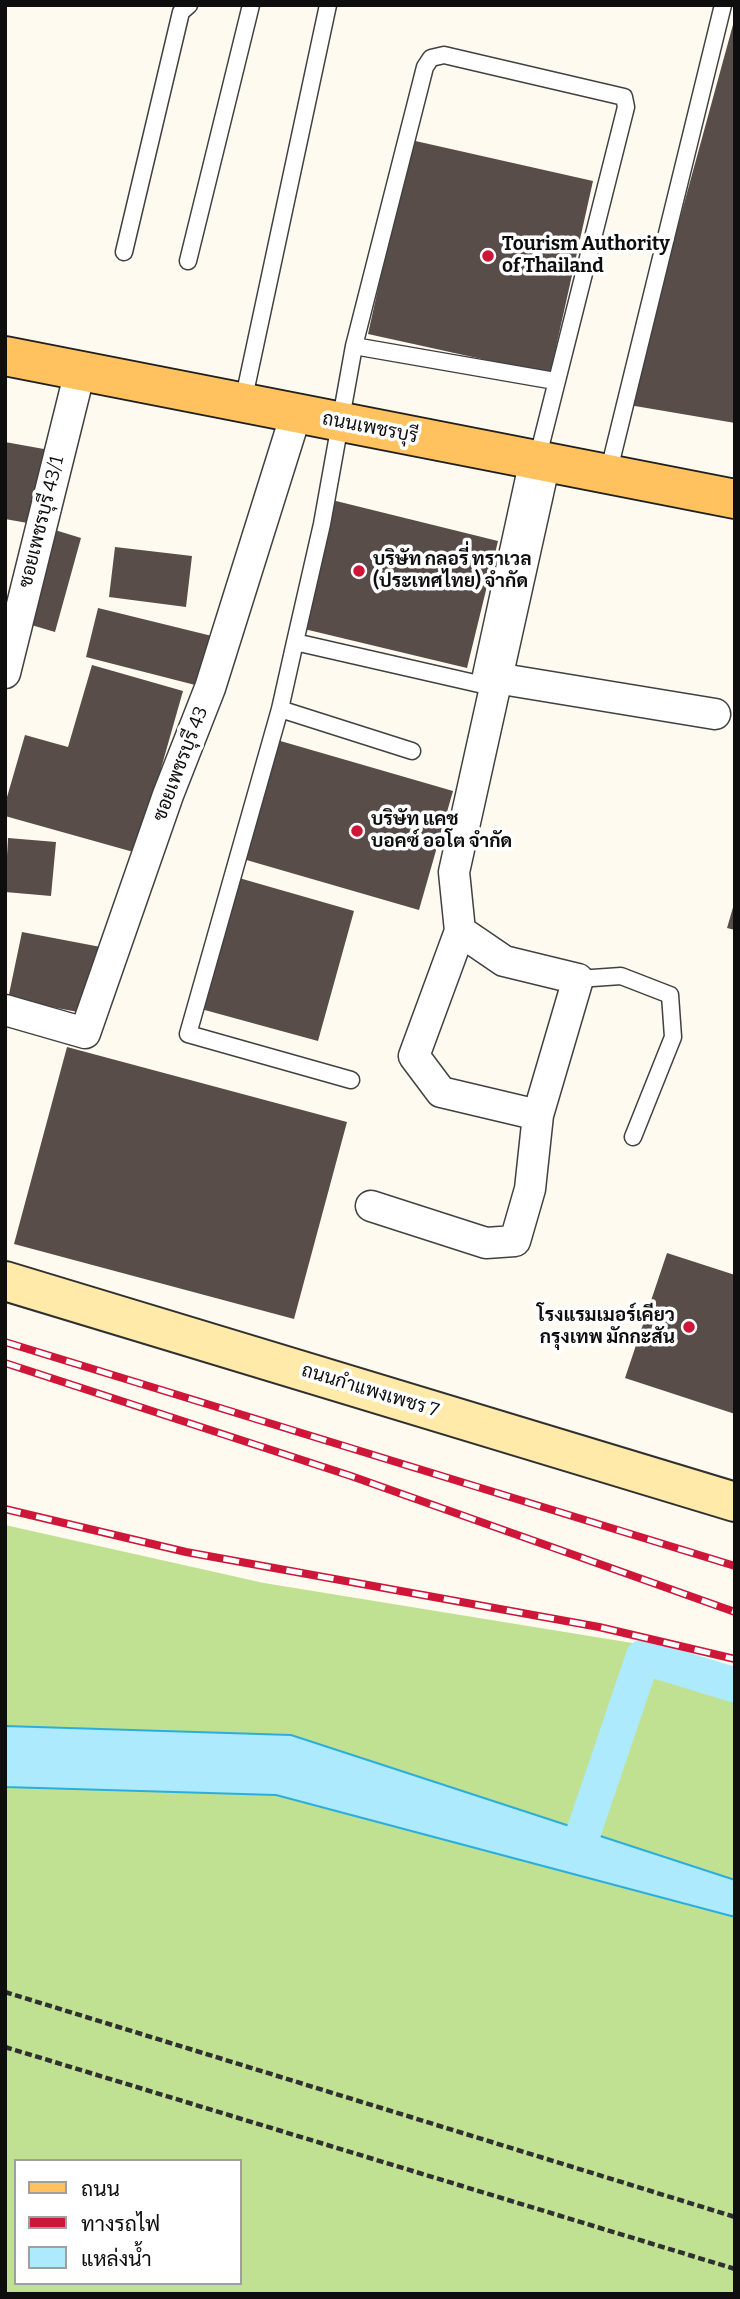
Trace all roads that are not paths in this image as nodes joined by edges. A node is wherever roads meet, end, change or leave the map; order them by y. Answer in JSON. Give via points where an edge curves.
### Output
{"nodes":[{"id":1,"x":189,"y":5,"type":"edge"},
{"id":2,"x":328,"y":5,"type":"edge"},
{"id":3,"x":723,"y":5,"type":"edge"},
{"id":4,"x":246,"y":6,"type":"edge"},
{"id":5,"x":124,"y":252,"type":"dead end"},
{"id":6,"x":188,"y":261,"type":"dead end"},
{"id":7,"x":355,"y":346,"type":"junction"},
{"id":8,"x":5,"y":356,"type":"edge"},
{"id":9,"x":80,"y":371,"type":"junction"},
{"id":10,"x":555,"y":381,"type":"junction"},
{"id":11,"x":243,"y":402,"type":"junction"},
{"id":12,"x":296,"y":414,"type":"junction"},
{"id":13,"x":341,"y":422,"type":"junction"},
{"id":14,"x":537,"y":460,"type":"junction"},
{"id":15,"x":608,"y":474,"type":"junction"},
{"id":16,"x":735,"y":499,"type":"edge"},
{"id":17,"x":295,"y":642,"type":"junction"},
{"id":18,"x":5,"y":673,"type":"edge"},
{"id":19,"x":496,"y":678,"type":"junction"},
{"id":20,"x":280,"y":709,"type":"junction"},
{"id":21,"x":715,"y":714,"type":"dead end"},
{"id":22,"x":412,"y":751,"type":"dead end"},
{"id":23,"x":460,"y":931,"type":"junction"},
{"id":24,"x":578,"y":979,"type":"junction"},
{"id":25,"x":5,"y":1010,"type":"edge"},
{"id":26,"x":351,"y":1080,"type":"dead end"},
{"id":27,"x":538,"y":1115,"type":"junction"},
{"id":28,"x":633,"y":1136,"type":"dead end"},
{"id":29,"x":371,"y":1206,"type":"dead end"},
{"id":30,"x":5,"y":1281,"type":"edge"},
{"id":31,"x":735,"y":1502,"type":"edge"}],
"edges":[{"from":1,"to":5,"type":"lane","via":[[181,12]]},
{"from":2,"to":11,"type":"lane"},
{"from":3,"to":15,"type":"lane"},
{"from":4,"to":6,"type":"lane"},
{"from":7,"to":10,"type":"lane"},
{"from":7,"to":10,"type":"lane","via":[[425,67],[431,58],[444,55],[624,97],[626,107]]},
{"from":7,"to":13,"type":"lane"},
{"from":8,"to":9,"type":"main road","name":"ถนนเพชรบุรี"},
{"from":9,"to":11,"type":"main road","name":"ถนนเพชรบุรี"},
{"from":9,"to":18,"type":"street","name":"ซอยเพชรบุรี 43/1"},
{"from":10,"to":14,"type":"lane"},
{"from":11,"to":12,"type":"main road","name":"ถนนเพชรบุรี"},
{"from":12,"to":13,"type":"main road","name":"ถนนเพชรบุรี"},
{"from":12,"to":25,"type":"street","name":"ซอยเพชรบุรี 43","via":[[210,688],[167,795],[85,1033]]},
{"from":13,"to":14,"type":"main road","name":"ถนนเพชรบุรี"},
{"from":13,"to":17,"type":"lane"},
{"from":14,"to":15,"type":"main road","name":"ถนนเพชรบุรี"},
{"from":14,"to":17,"type":"lane","via":[[479,684]]},
{"from":14,"to":19,"type":"street"},
{"from":15,"to":16,"type":"main road","name":"ถนนเพชรบุรี"},
{"from":17,"to":20,"type":"lane"},
{"from":19,"to":21,"type":"street"},
{"from":19,"to":23,"type":"street","via":[[454,872]]},
{"from":20,"to":22,"type":"lane"},
{"from":20,"to":26,"type":"lane","via":[[188,1034]]},
{"from":23,"to":24,"type":"street","via":[[504,961]]},
{"from":23,"to":27,"type":"street","via":[[414,1056],[441,1092]]},
{"from":24,"to":27,"type":"street"},
{"from":24,"to":28,"type":"lane","via":[[621,976],[670,995],[673,1037]]},
{"from":27,"to":29,"type":"street","via":[[530,1189],[515,1241],[486,1243]]},
{"from":30,"to":31,"type":"street","name":"ถนนกำแพงเพชร 7"}]}
